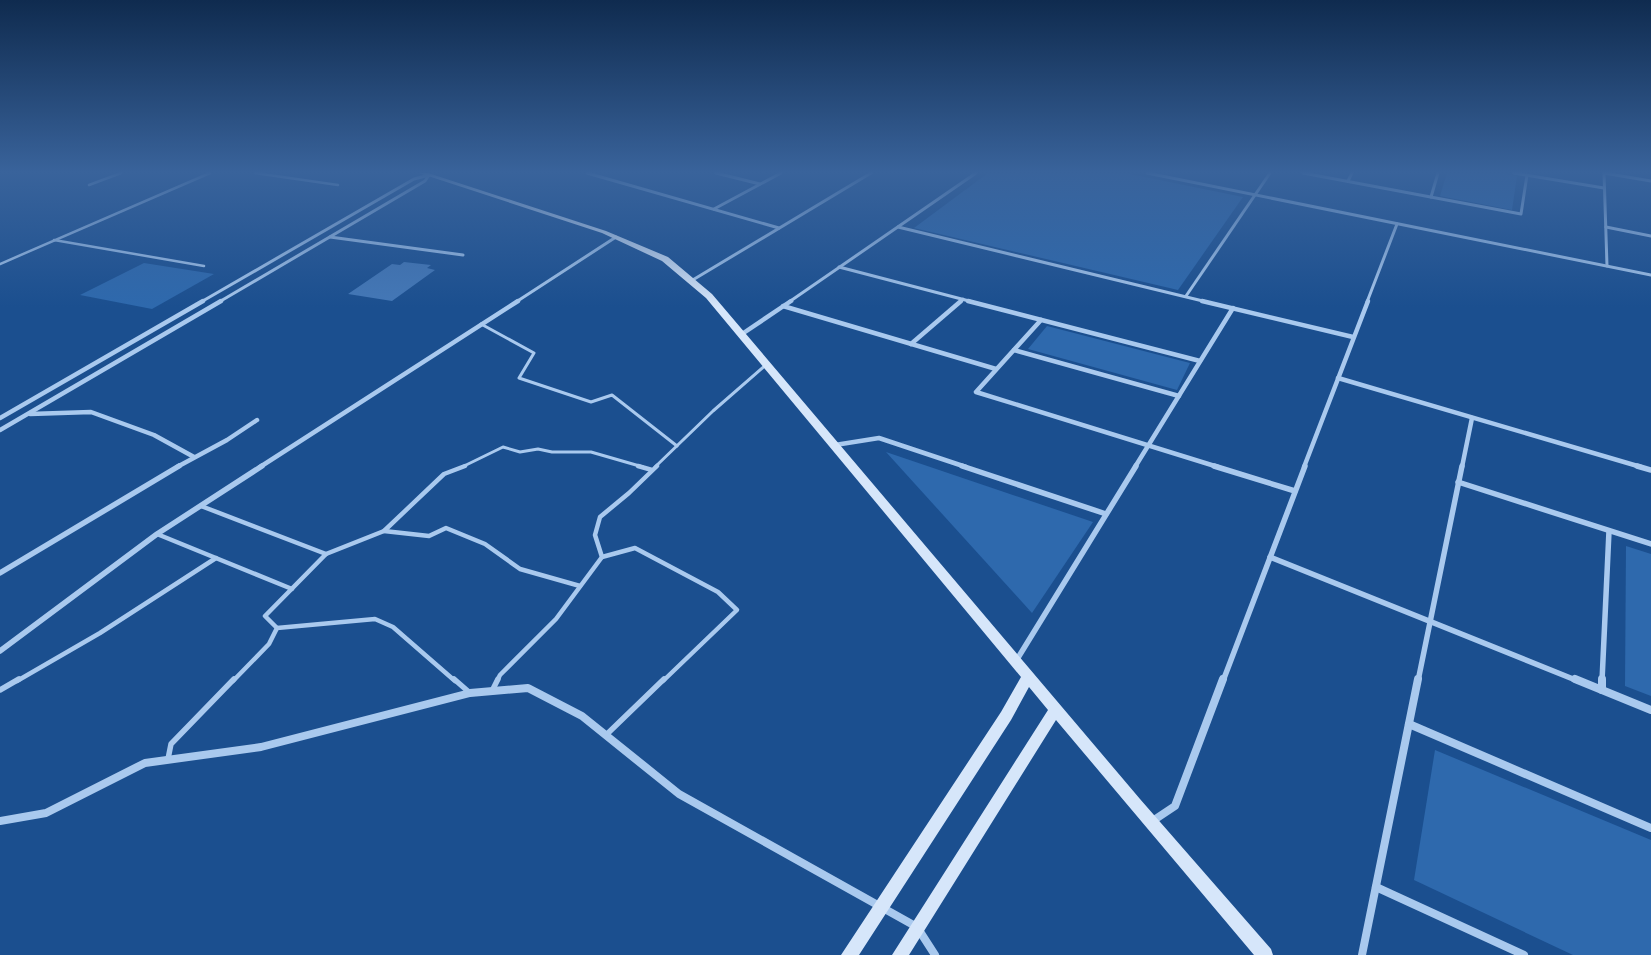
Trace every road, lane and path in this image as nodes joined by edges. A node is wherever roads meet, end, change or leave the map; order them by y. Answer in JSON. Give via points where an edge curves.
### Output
{"nodes":[{"id":1,"x":106,"y":218,"type":"edge"},
{"id":2,"x":347,"y":218,"type":"edge"},
{"id":3,"x":362,"y":218,"type":"edge"},
{"id":4,"x":559,"y":218,"type":"edge"},
{"id":5,"x":743,"y":218,"type":"edge"},
{"id":6,"x":796,"y":218,"type":"edge"},
{"id":7,"x":912,"y":218,"type":"edge"},
{"id":8,"x":1240,"y":218,"type":"edge"},
{"id":9,"x":1365,"y":218,"type":"edge"},
{"id":10,"x":1606,"y":218,"type":"edge"},
{"id":11,"x":1397,"y":224,"type":"junction"},
{"id":12,"x":898,"y":227,"type":"junction"},
{"id":13,"x":1606,"y":227,"type":"junction"},
{"id":14,"x":779,"y":228,"type":"junction"},
{"id":15,"x":1651,"y":236,"type":"edge"},
{"id":16,"x":329,"y":237,"type":"junction"},
{"id":17,"x":616,"y":237,"type":"junction"},
{"id":18,"x":54,"y":240,"type":"junction"},
{"id":19,"x":463,"y":255,"type":"dead end"},
{"id":20,"x":0,"y":264,"type":"edge"},
{"id":21,"x":204,"y":266,"type":"dead end"},
{"id":22,"x":1607,"y":266,"type":"junction"},
{"id":23,"x":839,"y":267,"type":"junction"},
{"id":24,"x":1651,"y":275,"type":"edge"},
{"id":25,"x":691,"y":281,"type":"junction"},
{"id":26,"x":1186,"y":296,"type":"junction"},
{"id":27,"x":963,"y":299,"type":"junction"},
{"id":28,"x":783,"y":306,"type":"junction"},
{"id":29,"x":1233,"y":308,"type":"junction"},
{"id":30,"x":1042,"y":320,"type":"junction"},
{"id":31,"x":481,"y":324,"type":"junction"},
{"id":32,"x":742,"y":334,"type":"junction"},
{"id":33,"x":1354,"y":338,"type":"junction"},
{"id":34,"x":911,"y":344,"type":"junction"},
{"id":35,"x":1014,"y":350,"type":"junction"},
{"id":36,"x":1200,"y":361,"type":"junction"},
{"id":37,"x":767,"y":364,"type":"junction"},
{"id":38,"x":996,"y":370,"type":"junction"},
{"id":39,"x":1338,"y":378,"type":"junction"},
{"id":40,"x":1179,"y":396,"type":"junction"},
{"id":41,"x":27,"y":414,"type":"junction"},
{"id":42,"x":0,"y":418,"type":"edge"},
{"id":43,"x":1472,"y":418,"type":"junction"},
{"id":44,"x":257,"y":420,"type":"dead end"},
{"id":45,"x":0,"y":430,"type":"edge"},
{"id":46,"x":834,"y":445,"type":"junction"},
{"id":47,"x":1148,"y":445,"type":"junction"},
{"id":48,"x":676,"y":446,"type":"junction"},
{"id":49,"x":194,"y":457,"type":"junction"},
{"id":50,"x":652,"y":470,"type":"junction"},
{"id":51,"x":1651,"y":470,"type":"edge"},
{"id":52,"x":1458,"y":482,"type":"junction"},
{"id":53,"x":1295,"y":491,"type":"junction"},
{"id":54,"x":201,"y":506,"type":"junction"},
{"id":55,"x":1106,"y":514,"type":"junction"},
{"id":56,"x":1609,"y":530,"type":"junction"},
{"id":57,"x":384,"y":531,"type":"junction"},
{"id":58,"x":157,"y":534,"type":"junction"},
{"id":59,"x":1651,"y":544,"type":"edge"},
{"id":60,"x":326,"y":554,"type":"junction"},
{"id":61,"x":1270,"y":557,"type":"junction"},
{"id":62,"x":216,"y":558,"type":"junction"},
{"id":63,"x":602,"y":558,"type":"junction"},
{"id":64,"x":0,"y":573,"type":"edge"},
{"id":65,"x":580,"y":586,"type":"junction"},
{"id":66,"x":292,"y":589,"type":"junction"},
{"id":67,"x":1430,"y":621,"type":"junction"},
{"id":68,"x":277,"y":628,"type":"junction"},
{"id":69,"x":0,"y":651,"type":"edge"},
{"id":70,"x":1016,"y":662,"type":"junction"},
{"id":71,"x":1028,"y":676,"type":"junction"},
{"id":72,"x":0,"y":690,"type":"edge"},
{"id":73,"x":1602,"y":690,"type":"junction"},
{"id":74,"x":492,"y":691,"type":"junction"},
{"id":75,"x":470,"y":692,"type":"junction"},
{"id":76,"x":1056,"y":709,"type":"junction"},
{"id":77,"x":1651,"y":710,"type":"edge"},
{"id":78,"x":1409,"y":724,"type":"junction"},
{"id":79,"x":606,"y":735,"type":"junction"},
{"id":80,"x":168,"y":759,"type":"junction"},
{"id":81,"x":0,"y":821,"type":"edge"},
{"id":82,"x":1150,"y":822,"type":"junction"},
{"id":83,"x":1651,"y":828,"type":"edge"},
{"id":84,"x":1376,"y":887,"type":"junction"},
{"id":85,"x":880,"y":907,"type":"junction"},
{"id":86,"x":917,"y":927,"type":"junction"},
{"id":87,"x":849,"y":955,"type":"edge"},
{"id":88,"x":900,"y":955,"type":"edge"},
{"id":89,"x":935,"y":955,"type":"edge"},
{"id":90,"x":1265,"y":955,"type":"edge"},
{"id":91,"x":1362,"y":955,"type":"edge"},
{"id":92,"x":1524,"y":955,"type":"edge"}],
"edges":[{"from":1,"to":18,"type":"lane"},
{"from":2,"to":42,"type":"street"},
{"from":3,"to":16,"type":"street"},
{"from":4,"to":17,"type":"street"},
{"from":5,"to":14,"type":"street"},
{"from":6,"to":14,"type":"street"},
{"from":7,"to":12,"type":"street"},
{"from":8,"to":26,"type":"street"},
{"from":9,"to":11,"type":"street"},
{"from":10,"to":13,"type":"street"},
{"from":11,"to":22,"type":"street"},
{"from":11,"to":33,"type":"street"},
{"from":12,"to":23,"type":"street"},
{"from":12,"to":26,"type":"street"},
{"from":13,"to":15,"type":"street"},
{"from":13,"to":22,"type":"street"},
{"from":14,"to":25,"type":"street"},
{"from":16,"to":19,"type":"street"},
{"from":16,"to":41,"type":"street"},
{"from":17,"to":25,"type":"street","via":[[665,259]]},
{"from":17,"to":31,"type":"street"},
{"from":18,"to":20,"type":"lane"},
{"from":18,"to":21,"type":"lane"},
{"from":22,"to":24,"type":"street"},
{"from":23,"to":27,"type":"street"},
{"from":23,"to":28,"type":"street"},
{"from":25,"to":32,"type":"street","via":[[709,296]]},
{"from":26,"to":29,"type":"street"},
{"from":27,"to":30,"type":"street"},
{"from":27,"to":34,"type":"street"},
{"from":28,"to":32,"type":"street"},
{"from":28,"to":34,"type":"street"},
{"from":29,"to":33,"type":"street"},
{"from":29,"to":36,"type":"street"},
{"from":30,"to":35,"type":"street"},
{"from":30,"to":36,"type":"street"},
{"from":31,"to":48,"type":"lane","via":[[534,353],[519,378],[591,402],[612,395],[660,430]]},
{"from":31,"to":54,"type":"street"},
{"from":32,"to":37,"type":"street"},
{"from":33,"to":39,"type":"street"},
{"from":34,"to":38,"type":"street"},
{"from":35,"to":38,"type":"street"},
{"from":35,"to":40,"type":"street"},
{"from":36,"to":40,"type":"street"},
{"from":37,"to":46,"type":"street"},
{"from":37,"to":48,"type":"lane"},
{"from":38,"to":47,"type":"street","via":[[976,392]]},
{"from":39,"to":43,"type":"street"},
{"from":39,"to":53,"type":"street"},
{"from":40,"to":47,"type":"street"},
{"from":41,"to":45,"type":"street"},
{"from":41,"to":49,"type":"street","via":[[91,412],[154,435]]},
{"from":43,"to":51,"type":"street"},
{"from":43,"to":52,"type":"street"},
{"from":44,"to":49,"type":"street"},
{"from":46,"to":55,"type":"street","via":[[880,438]]},
{"from":46,"to":70,"type":"street"},
{"from":47,"to":53,"type":"street"},
{"from":47,"to":55,"type":"street"},
{"from":48,"to":50,"type":"lane"},
{"from":49,"to":64,"type":"street"},
{"from":50,"to":57,"type":"lane","via":[[591,452],[538,449],[520,452],[504,447],[444,474]]},
{"from":50,"to":63,"type":"lane","via":[[600,517],[595,534]]},
{"from":52,"to":56,"type":"street"},
{"from":52,"to":67,"type":"street"},
{"from":53,"to":61,"type":"street"},
{"from":54,"to":58,"type":"street"},
{"from":54,"to":60,"type":"lane"},
{"from":55,"to":70,"type":"street"},
{"from":56,"to":59,"type":"street"},
{"from":56,"to":73,"type":"street"},
{"from":57,"to":60,"type":"lane"},
{"from":57,"to":65,"type":"lane","via":[[429,536],[446,528],[485,544],[520,569]]},
{"from":58,"to":62,"type":"lane"},
{"from":58,"to":69,"type":"street"},
{"from":60,"to":66,"type":"lane"},
{"from":61,"to":67,"type":"street"},
{"from":61,"to":82,"type":"street","via":[[1175,806]]},
{"from":62,"to":66,"type":"lane"},
{"from":62,"to":72,"type":"lane","via":[[100,633]]},
{"from":63,"to":65,"type":"lane"},
{"from":63,"to":79,"type":"lane","via":[[635,548],[718,592],[737,610]]},
{"from":65,"to":74,"type":"lane","via":[[556,619],[500,676]]},
{"from":66,"to":68,"type":"lane","via":[[265,616]]},
{"from":67,"to":73,"type":"street"},
{"from":67,"to":78,"type":"street"},
{"from":68,"to":75,"type":"lane","via":[[375,619],[393,627]]},
{"from":68,"to":80,"type":"lane","via":[[269,644],[171,744]]},
{"from":70,"to":71,"type":"street"},
{"from":71,"to":76,"type":"street"},
{"from":71,"to":85,"type":"street","via":[[1006,716]]},
{"from":73,"to":77,"type":"street"},
{"from":74,"to":75,"type":"street"},
{"from":74,"to":79,"type":"street","via":[[528,688],[582,716]]},
{"from":75,"to":80,"type":"street","via":[[261,747]]},
{"from":76,"to":82,"type":"street"},
{"from":76,"to":86,"type":"street"},
{"from":78,"to":83,"type":"street"},
{"from":78,"to":84,"type":"street"},
{"from":79,"to":85,"type":"street","via":[[679,794]]},
{"from":80,"to":81,"type":"street","via":[[145,762],[46,813]]},
{"from":82,"to":90,"type":"street"},
{"from":84,"to":91,"type":"street"},
{"from":84,"to":92,"type":"street"},
{"from":85,"to":86,"type":"street"},
{"from":85,"to":87,"type":"street"},
{"from":86,"to":88,"type":"street"},
{"from":86,"to":89,"type":"street"}]}
